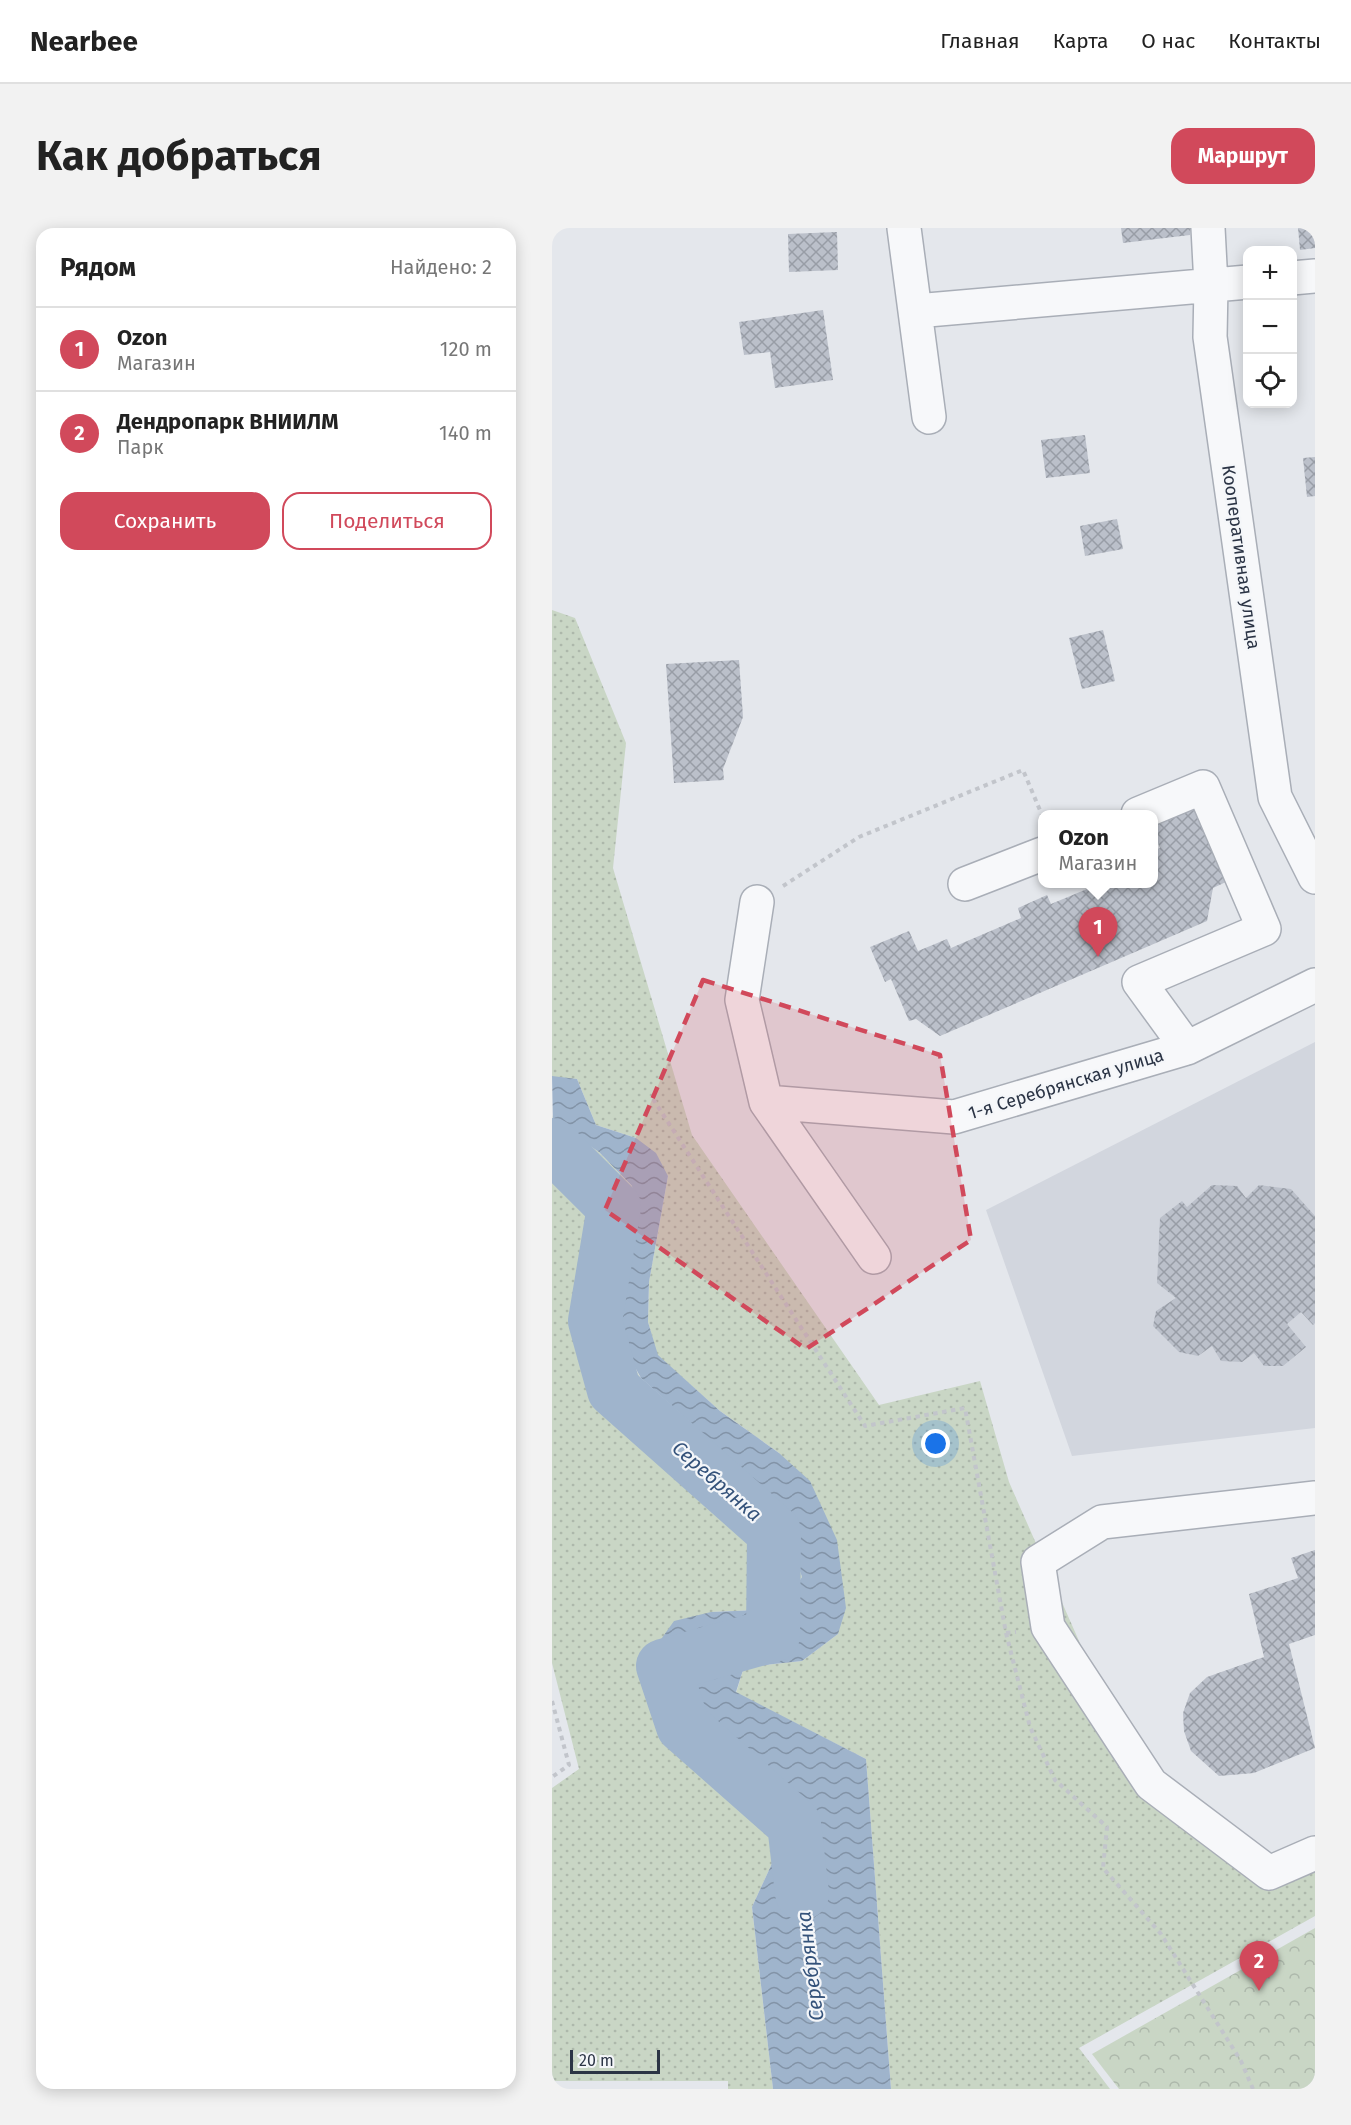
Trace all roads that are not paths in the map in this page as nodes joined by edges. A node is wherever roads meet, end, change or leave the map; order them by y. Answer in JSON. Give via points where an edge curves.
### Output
{"nodes":[{"id":1,"x":904,"y":228,"type":"edge"},
{"id":2,"x":1208,"y":228,"type":"edge"},
{"id":3,"x":1315,"y":276,"type":"edge"},
{"id":4,"x":1297,"y":278,"type":"edge"},
{"id":5,"x":1243,"y":282,"type":"edge"},
{"id":6,"x":1211,"y":285,"type":"junction"},
{"id":7,"x":916,"y":311,"type":"junction"},
{"id":8,"x":929,"y":417,"type":"dead end"},
{"id":9,"x":1148,"y":810,"type":"edge"},
{"id":10,"x":1038,"y":856,"type":"edge"},
{"id":11,"x":1315,"y":877,"type":"edge"},
{"id":12,"x":965,"y":884,"type":"dead end"},
{"id":13,"x":758,"y":902,"type":"road end"},
{"id":14,"x":1315,"y":986,"type":"edge"},
{"id":15,"x":1186,"y":1048,"type":"junction"},
{"id":16,"x":766,"y":1102,"type":"junction"},
{"id":17,"x":874,"y":1257,"type":"dead end"},
{"id":18,"x":1315,"y":1498,"type":"edge"},
{"id":19,"x":1315,"y":1853,"type":"edge"}],
"edges":[{"from":1,"to":7,"type":"street"},
{"from":2,"to":6,"type":"street","name":"Кооперативная улица"},
{"from":3,"to":4,"type":"street"},
{"from":5,"to":6,"type":"street"},
{"from":6,"to":7,"type":"street"},
{"from":6,"to":11,"type":"street","name":"Кооперативная улица","via":[[1210,337],[1275,797]]},
{"from":7,"to":8,"type":"street"},
{"from":9,"to":15,"type":"street","via":[[1203,788],[1264,929],[1139,982]]},
{"from":10,"to":12,"type":"street"},
{"from":13,"to":16,"type":"street","via":[[742,1000]]},
{"from":14,"to":15,"type":"street","name":"1-я Серебрянская улица"},
{"from":15,"to":16,"type":"street","name":"1-я Серебрянская улица","via":[[954,1118]]},
{"from":16,"to":17,"type":"street"},
{"from":18,"to":19,"type":"street","via":[[1102,1522],[1038,1562],[1048,1627],[1151,1784],[1269,1873]]}]}
